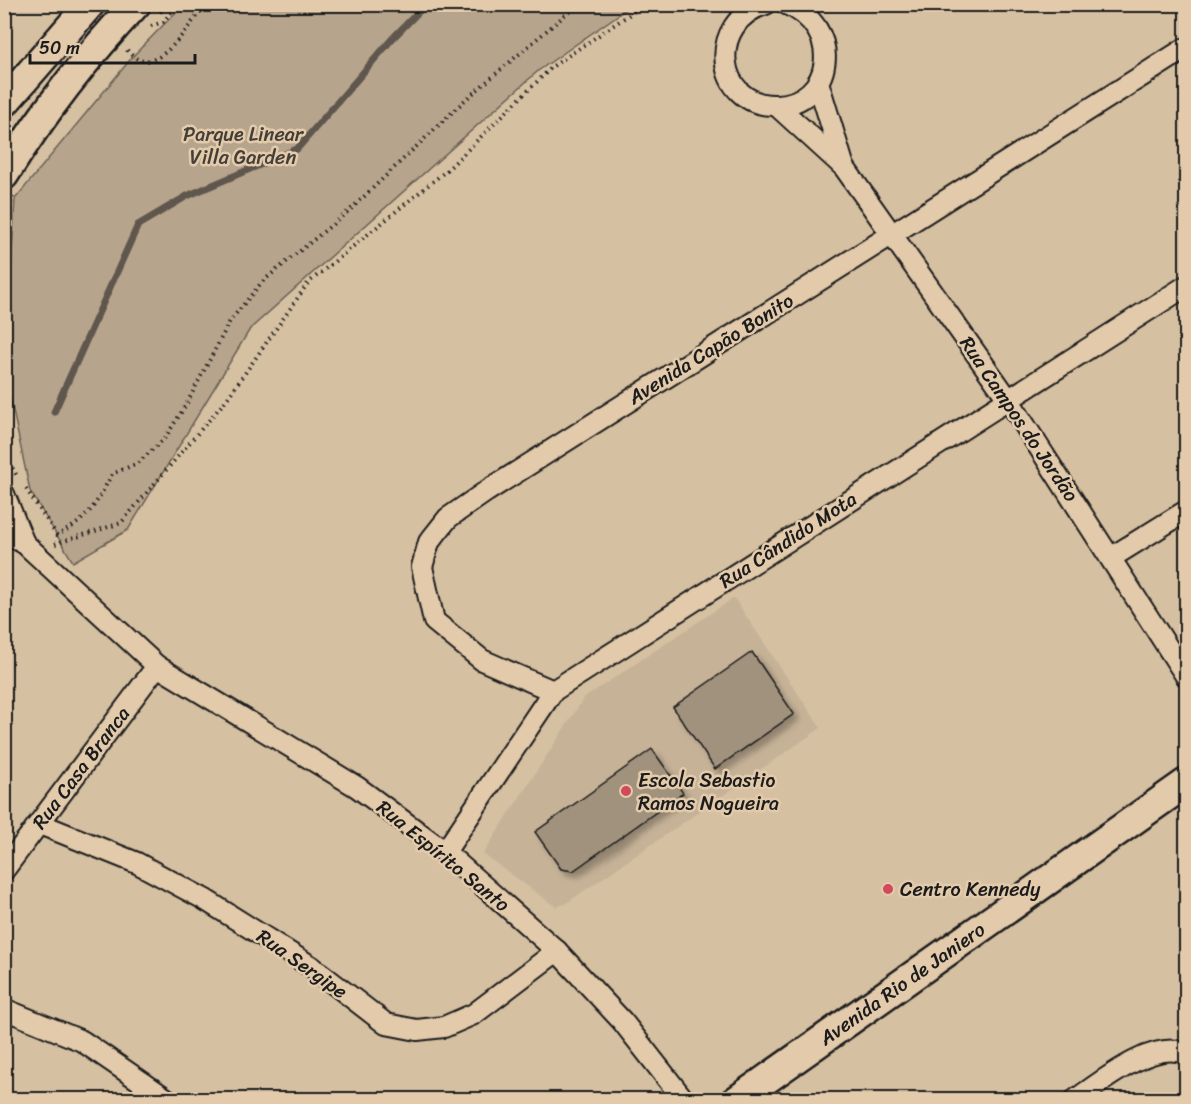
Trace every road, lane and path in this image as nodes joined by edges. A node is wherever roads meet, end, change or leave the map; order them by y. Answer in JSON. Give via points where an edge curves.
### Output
{"nodes":[{"id":1,"x":169,"y":4,"type":"edge"},
{"id":2,"x":206,"y":4,"type":"edge"},
{"id":3,"x":584,"y":4,"type":"edge"},
{"id":4,"x":645,"y":4,"type":"edge"},
{"id":5,"x":766,"y":4,"type":"edge"},
{"id":6,"x":786,"y":4,"type":"edge"},
{"id":7,"x":89,"y":5,"type":"edge"},
{"id":8,"x":141,"y":14,"type":"edge"},
{"id":9,"x":118,"y":37,"type":"junction"},
{"id":10,"x":1186,"y":48,"type":"edge"},
{"id":11,"x":818,"y":82,"type":"junction"},
{"id":12,"x":4,"y":103,"type":"edge"},
{"id":13,"x":776,"y":105,"type":"junction"},
{"id":14,"x":844,"y":167,"type":"junction"},
{"id":15,"x":4,"y":175,"type":"edge"},
{"id":16,"x":891,"y":236,"type":"junction"},
{"id":17,"x":1186,"y":286,"type":"edge"},
{"id":18,"x":1008,"y":399,"type":"junction"},
{"id":19,"x":4,"y":452,"type":"edge"},
{"id":20,"x":4,"y":494,"type":"edge"},
{"id":21,"x":1186,"y":511,"type":"edge"},
{"id":22,"x":4,"y":533,"type":"edge"},
{"id":23,"x":47,"y":536,"type":"dead end"},
{"id":24,"x":4,"y":543,"type":"edge"},
{"id":25,"x":24,"y":543,"type":"junction"},
{"id":26,"x":1112,"y":557,"type":"junction"},
{"id":27,"x":157,"y":666,"type":"junction"},
{"id":28,"x":1186,"y":676,"type":"edge"},
{"id":29,"x":553,"y":691,"type":"junction"},
{"id":30,"x":1186,"y":783,"type":"edge"},
{"id":31,"x":40,"y":824,"type":"junction"},
{"id":32,"x":445,"y":852,"type":"junction"},
{"id":33,"x":4,"y":870,"type":"edge"},
{"id":34,"x":556,"y":951,"type":"junction"},
{"id":35,"x":4,"y":1009,"type":"edge"},
{"id":36,"x":1186,"y":1054,"type":"edge"},
{"id":37,"x":168,"y":1100,"type":"edge"},
{"id":38,"x":684,"y":1100,"type":"edge"},
{"id":39,"x":737,"y":1100,"type":"edge"},
{"id":40,"x":1075,"y":1100,"type":"edge"}],
"edges":[{"from":1,"to":8,"type":"path"},
{"from":2,"to":9,"type":"path","via":[[177,42],[149,61],[131,55]]},
{"from":3,"to":19,"type":"path","via":[[565,15],[464,101],[350,210],[262,282],[230,321],[165,438],[138,463],[112,474],[95,508],[71,528],[57,536]]},
{"from":4,"to":23,"type":"path","via":[[553,66],[447,170],[309,283],[227,399],[121,523],[54,544]]},
{"from":5,"to":13,"type":"street","via":[[740,17],[730,31],[725,48],[726,66],[732,82],[744,95],[759,103]]},
{"from":6,"to":11,"type":"street","via":[[807,16],[822,34],[825,58]]},
{"from":7,"to":9,"type":"street"},
{"from":7,"to":12,"type":"street"},
{"from":8,"to":9,"type":"street"},
{"from":9,"to":15,"type":"street","via":[[33,128]]},
{"from":10,"to":16,"type":"street","name":"Avenida Capão Bonito"},
{"from":11,"to":13,"type":"street","via":[[793,102]]},
{"from":11,"to":14,"type":"street","name":"Rua Campos do Jordão"},
{"from":13,"to":14,"type":"street","name":"Rua Campos do Jordão"},
{"from":14,"to":16,"type":"street","name":"Rua Campos do Jordão"},
{"from":16,"to":18,"type":"street","name":"Rua Campos do Jordão"},
{"from":16,"to":29,"type":"street","name":"Avenida Capão Bonito","via":[[487,491],[447,518],[429,542],[422,567],[434,621],[482,660]]},
{"from":17,"to":18,"type":"street","name":"Rua Cândido Mota"},
{"from":18,"to":26,"type":"street","name":"Rua Campos do Jordão"},
{"from":18,"to":29,"type":"street","name":"Rua Cândido Mota"},
{"from":20,"to":25,"type":"street"},
{"from":21,"to":26,"type":"street"},
{"from":22,"to":25,"type":"street"},
{"from":24,"to":25,"type":"street"},
{"from":25,"to":27,"type":"street","name":"Rua Espírito Santo"},
{"from":26,"to":28,"type":"street","name":"Rua Campos do Jordão"},
{"from":27,"to":31,"type":"street","name":"Rua Casa Branca"},
{"from":27,"to":32,"type":"street","name":"Rua Espírito Santo","via":[[357,787]]},
{"from":29,"to":32,"type":"street","name":"Rua Cândido Mota"},
{"from":30,"to":39,"type":"street","name":"Avenida Rio de Janiero"},
{"from":31,"to":33,"type":"street","name":"Rua Casa Branca"},
{"from":31,"to":34,"type":"street","name":"Rua Sergipe","via":[[136,863],[204,899],[312,967],[386,1024],[417,1030],[444,1027],[474,1014]]},
{"from":32,"to":34,"type":"street","name":"Rua Espírito Santo"},
{"from":34,"to":38,"type":"street","name":"Rua Espírito Santo","via":[[623,1022]]},
{"from":35,"to":37,"type":"street","via":[[82,1041]]},
{"from":36,"to":40,"type":"street","via":[[1151,1053]]}]}
